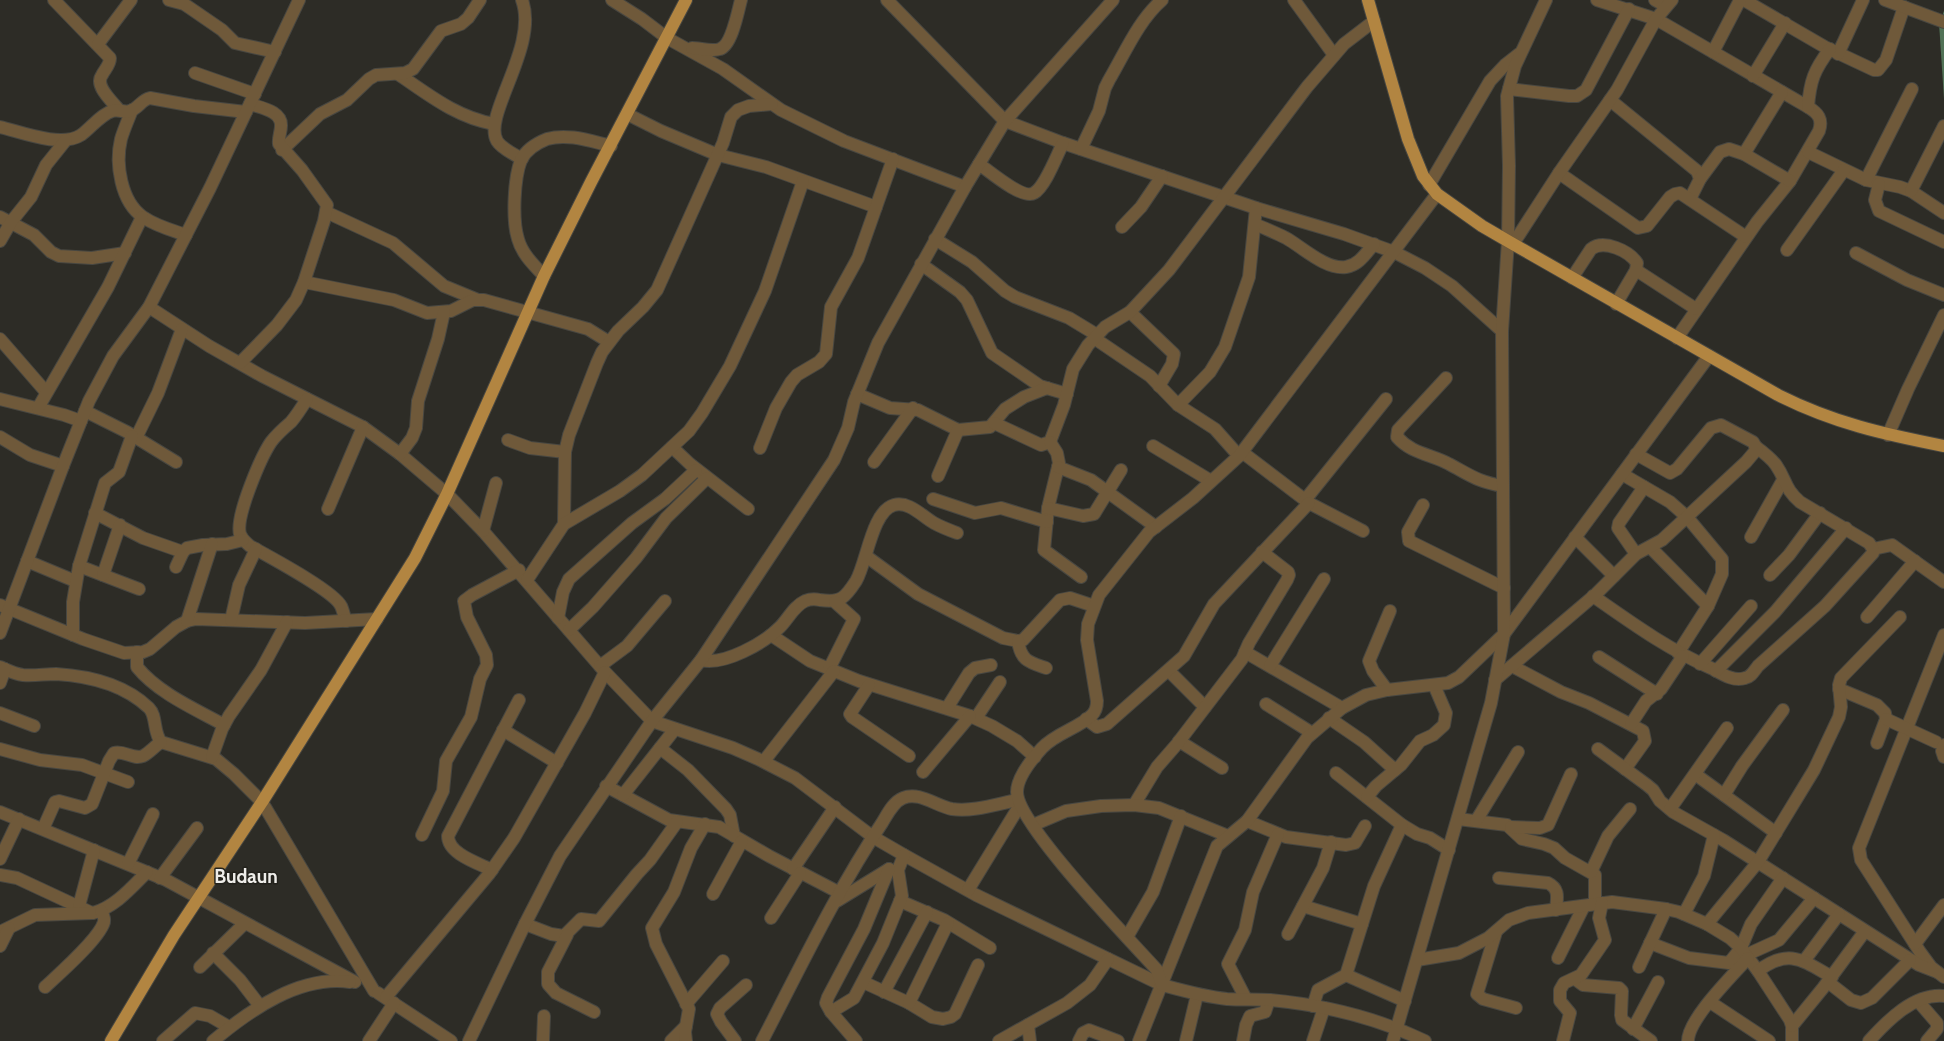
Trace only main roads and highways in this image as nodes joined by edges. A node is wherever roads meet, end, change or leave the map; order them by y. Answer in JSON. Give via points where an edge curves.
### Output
{"nodes":[{"id":1,"x":686,"y":0,"type":"edge"},
{"id":2,"x":1368,"y":0,"type":"edge"},
{"id":3,"x":1944,"y":446,"type":"edge"},
{"id":4,"x":114,"y":1040,"type":"edge"}],
"edges":[{"from":1,"to":4,"type":"main road","via":[[544,276],[447,494],[415,558],[262,802],[174,935]]},
{"from":2,"to":3,"type":"main road","via":[[1408,139],[1429,185],[1437,194],[1511,243],[1802,407],[1846,424]]}]}
